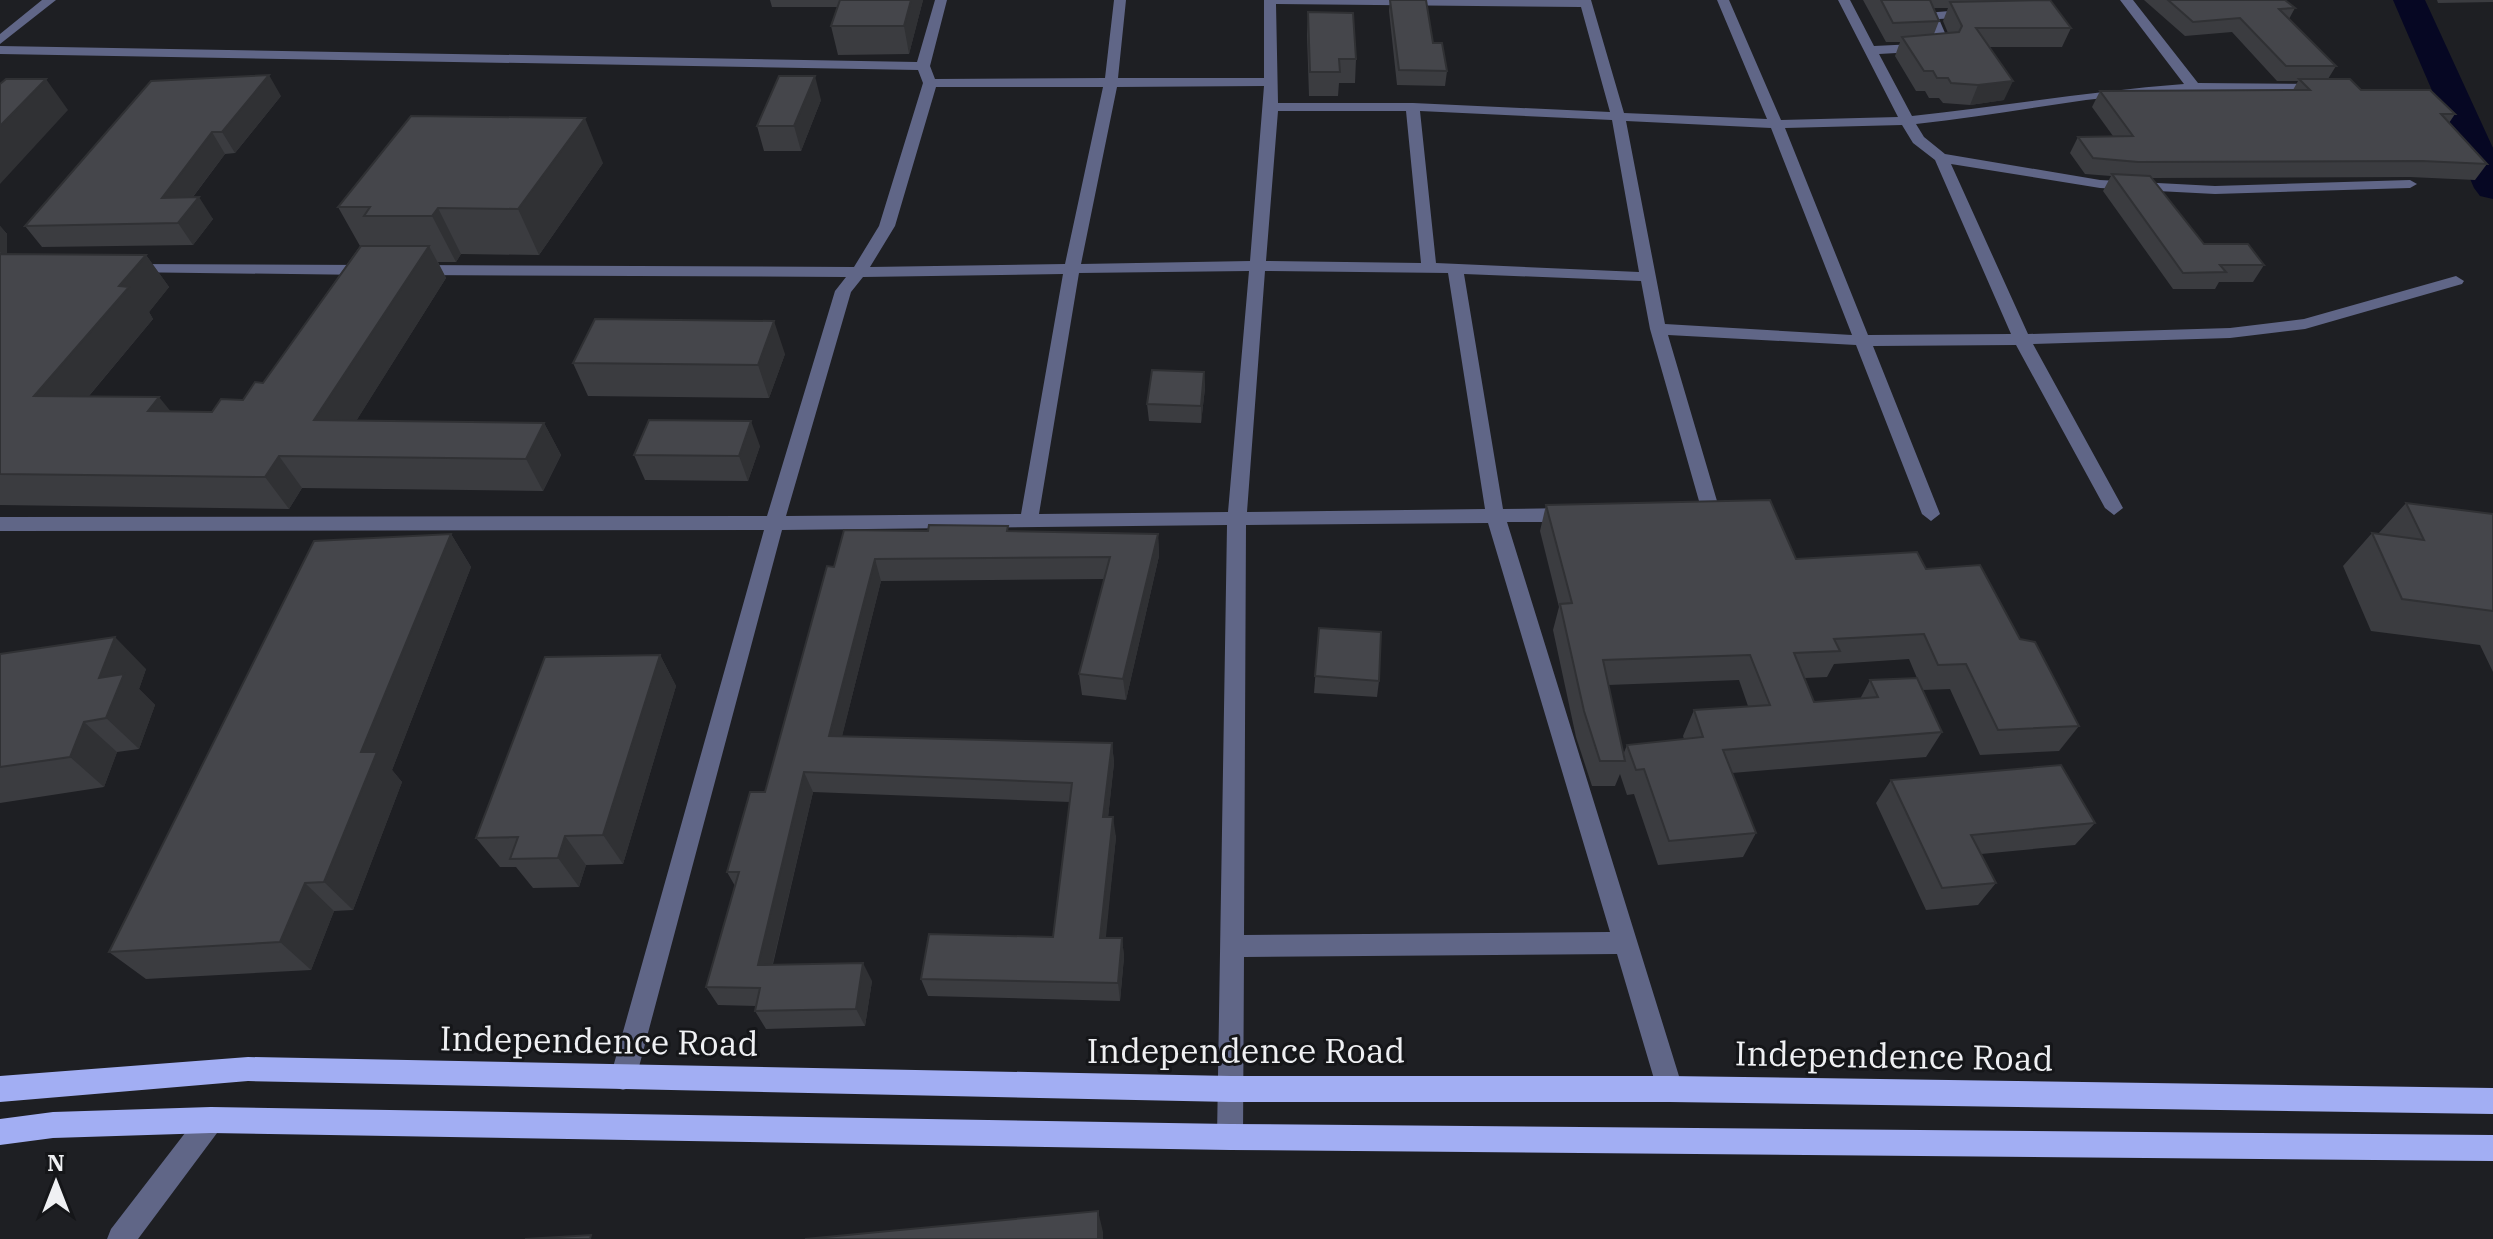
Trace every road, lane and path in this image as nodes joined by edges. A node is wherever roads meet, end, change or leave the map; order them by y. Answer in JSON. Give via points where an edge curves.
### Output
{"nodes":[{"id":1,"x":50,"y":0,"type":"edge"},
{"id":2,"x":941,"y":0,"type":"edge"},
{"id":3,"x":1120,"y":0,"type":"edge"},
{"id":4,"x":1270,"y":0,"type":"edge"},
{"id":5,"x":1723,"y":0,"type":"edge"},
{"id":6,"x":1844,"y":0,"type":"edge"},
{"id":7,"x":2126,"y":0,"type":"edge"},
{"id":8,"x":1586,"y":2,"type":"edge"},
{"id":9,"x":1984,"y":13,"type":"edge"},
{"id":10,"x":0,"y":40,"type":"edge"},
{"id":11,"x":0,"y":50,"type":"edge"},
{"id":12,"x":1870,"y":50,"type":"junction"},
{"id":13,"x":927,"y":75,"type":"junction"},
{"id":14,"x":1111,"y":82,"type":"junction"},
{"id":15,"x":1271,"y":82,"type":"junction"},
{"id":16,"x":2194,"y":87,"type":"junction"},
{"id":17,"x":2339,"y":88,"type":"edge"},
{"id":18,"x":1271,"y":107,"type":"junction"},
{"id":19,"x":1413,"y":107,"type":"junction"},
{"id":20,"x":1618,"y":117,"type":"junction"},
{"id":21,"x":1907,"y":121,"type":"junction"},
{"id":22,"x":1779,"y":124,"type":"junction"},
{"id":23,"x":1941,"y":158,"type":"junction"},
{"id":24,"x":2410,"y":184,"type":"dead end"},
{"id":25,"x":1258,"y":266,"type":"junction"},
{"id":26,"x":1072,"y":267,"type":"junction"},
{"id":27,"x":1429,"y":268,"type":"junction"},
{"id":28,"x":111,"y":269,"type":"edge"},
{"id":29,"x":1455,"y":270,"type":"junction"},
{"id":30,"x":860,"y":272,"type":"junction"},
{"id":31,"x":1649,"y":277,"type":"junction"},
{"id":32,"x":2456,"y":281,"type":"dead end"},
{"id":33,"x":1658,"y":329,"type":"junction"},
{"id":34,"x":1859,"y":340,"type":"junction"},
{"id":35,"x":2022,"y":340,"type":"junction"},
{"id":36,"x":2114,"y":508,"type":"dead end"},
{"id":37,"x":1587,"y":514,"type":"edge"},
{"id":38,"x":1664,"y":514,"type":"edge"},
{"id":39,"x":1931,"y":514,"type":"dead end"},
{"id":40,"x":1237,"y":515,"type":"junction"},
{"id":41,"x":1495,"y":515,"type":"junction"},
{"id":42,"x":1029,"y":519,"type":"junction"},
{"id":43,"x":776,"y":523,"type":"junction"},
{"id":44,"x":0,"y":524,"type":"edge"},
{"id":45,"x":1625,"y":943,"type":"junction"},
{"id":46,"x":1232,"y":946,"type":"junction"},
{"id":47,"x":623,"y":1078,"type":"junction"},
{"id":48,"x":0,"y":1089,"type":"edge"},
{"id":49,"x":1231,"y":1089,"type":"junction"},
{"id":50,"x":1670,"y":1089,"type":"junction"},
{"id":51,"x":2493,"y":1101,"type":"edge"},
{"id":52,"x":211,"y":1120,"type":"junction"},
{"id":53,"x":0,"y":1132,"type":"edge"},
{"id":54,"x":1230,"y":1137,"type":"junction"},
{"id":55,"x":2493,"y":1148,"type":"edge"},
{"id":56,"x":121,"y":1239,"type":"edge"}],
"edges":[{"from":1,"to":10,"type":"street"},
{"from":2,"to":13,"type":"street"},
{"from":3,"to":14,"type":"street"},
{"from":4,"to":8,"type":"street"},
{"from":4,"to":15,"type":"street"},
{"from":5,"to":22,"type":"street"},
{"from":6,"to":12,"type":"street"},
{"from":7,"to":16,"type":"street"},
{"from":8,"to":20,"type":"street"},
{"from":9,"to":12,"type":"street","via":[[1931,16],[1944,47]]},
{"from":11,"to":13,"type":"street"},
{"from":12,"to":21,"type":"street"},
{"from":13,"to":14,"type":"street"},
{"from":13,"to":30,"type":"street","via":[[887,226]]},
{"from":14,"to":15,"type":"street"},
{"from":14,"to":26,"type":"street"},
{"from":15,"to":18,"type":"street"},
{"from":16,"to":17,"type":"street"},
{"from":16,"to":21,"type":"street"},
{"from":18,"to":19,"type":"street"},
{"from":18,"to":25,"type":"street"},
{"from":19,"to":20,"type":"street"},
{"from":19,"to":27,"type":"street"},
{"from":20,"to":22,"type":"street"},
{"from":20,"to":31,"type":"street"},
{"from":21,"to":22,"type":"street"},
{"from":21,"to":23,"type":"street","via":[[1918,140]]},
{"from":22,"to":34,"type":"street"},
{"from":23,"to":24,"type":"street","via":[[2100,184],[2215,190]]},
{"from":23,"to":35,"type":"street"},
{"from":25,"to":26,"type":"street"},
{"from":25,"to":27,"type":"street"},
{"from":25,"to":40,"type":"street"},
{"from":26,"to":30,"type":"street"},
{"from":26,"to":42,"type":"street"},
{"from":27,"to":29,"type":"street"},
{"from":28,"to":30,"type":"street"},
{"from":29,"to":31,"type":"street"},
{"from":29,"to":41,"type":"street"},
{"from":30,"to":43,"type":"street","via":[[837,305]]},
{"from":31,"to":33,"type":"street"},
{"from":32,"to":35,"type":"street","via":[[2305,324],[2230,333]]},
{"from":33,"to":34,"type":"street"},
{"from":33,"to":38,"type":"street","via":[[1708,501],[1707,512]]},
{"from":34,"to":35,"type":"street"},
{"from":34,"to":39,"type":"street"},
{"from":35,"to":36,"type":"street"},
{"from":37,"to":41,"type":"street"},
{"from":40,"to":41,"type":"street"},
{"from":40,"to":42,"type":"street"},
{"from":40,"to":46,"type":"street"},
{"from":41,"to":45,"type":"street"},
{"from":42,"to":43,"type":"street"},
{"from":43,"to":44,"type":"street"},
{"from":43,"to":47,"type":"street"},
{"from":45,"to":46,"type":"street"},
{"from":45,"to":50,"type":"street"},
{"from":46,"to":49,"type":"street"},
{"from":47,"to":48,"type":"main road","name":"Independence Road","via":[[248,1069]]},
{"from":47,"to":49,"type":"main road","name":"Independence Road"},
{"from":49,"to":50,"type":"main road","name":"Independence Road"},
{"from":49,"to":54,"type":"street"},
{"from":50,"to":51,"type":"main road","name":"Independence Road"},
{"from":52,"to":53,"type":"main road"},
{"from":52,"to":54,"type":"main road"},
{"from":52,"to":56,"type":"street"},
{"from":54,"to":55,"type":"main road"}]}
